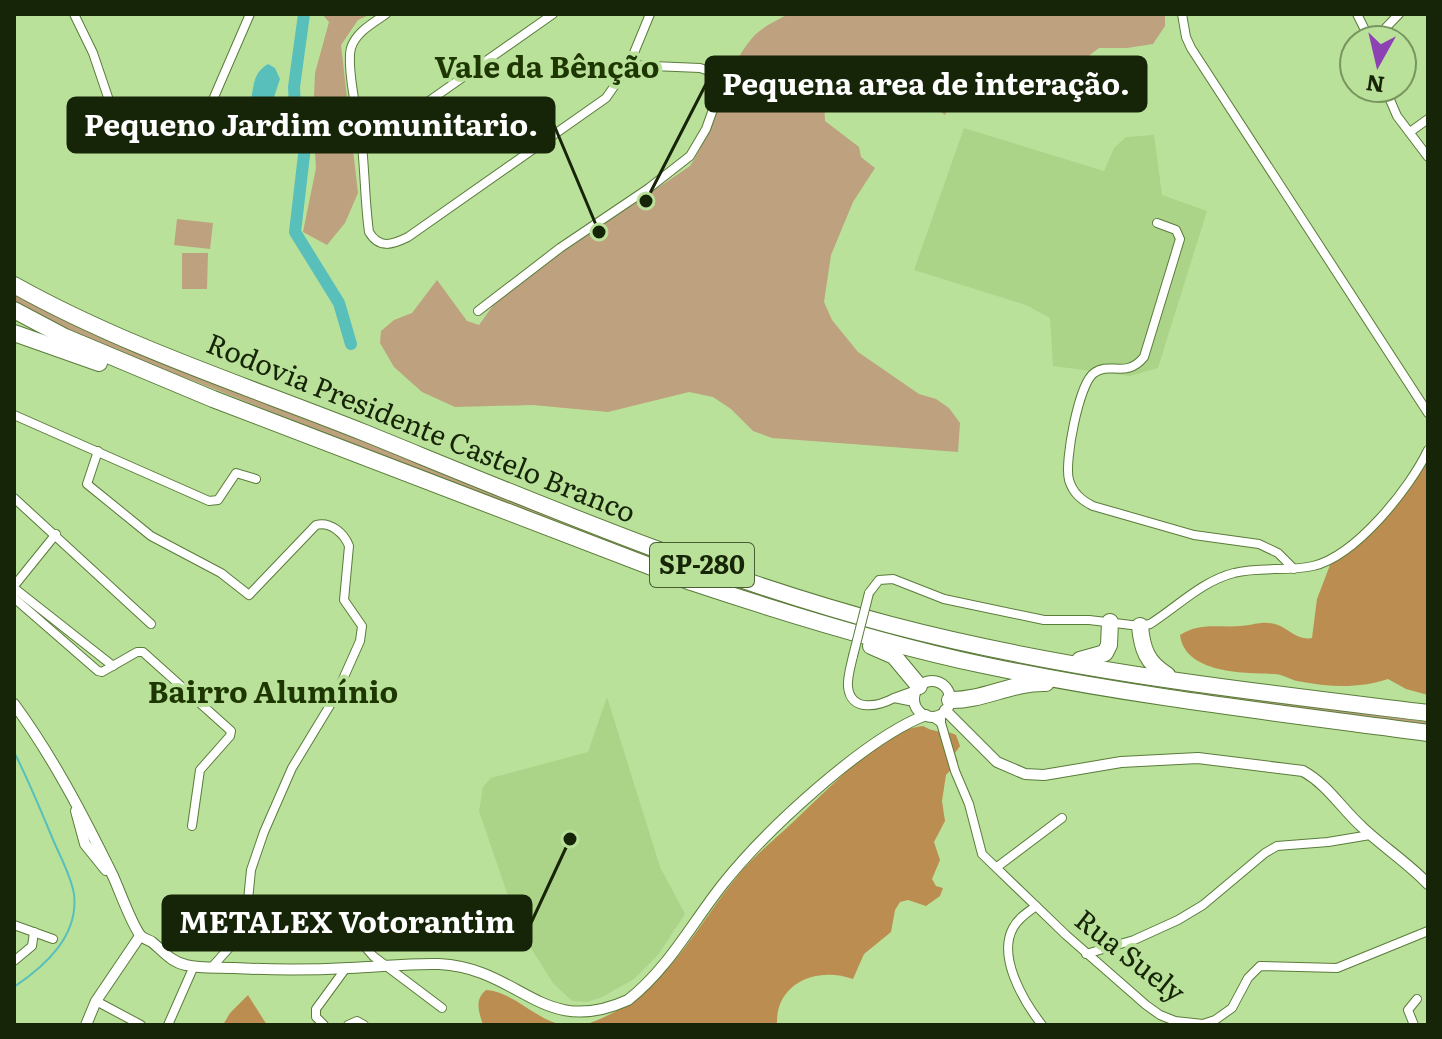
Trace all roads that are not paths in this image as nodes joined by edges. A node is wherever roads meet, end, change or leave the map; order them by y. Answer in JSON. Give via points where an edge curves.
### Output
{"nodes":[{"id":1,"x":74,"y":14,"type":"edge"},
{"id":2,"x":250,"y":14,"type":"edge"},
{"id":3,"x":386,"y":14,"type":"edge"},
{"id":4,"x":553,"y":14,"type":"edge"},
{"id":5,"x":650,"y":14,"type":"edge"},
{"id":6,"x":1182,"y":14,"type":"edge"},
{"id":7,"x":629,"y":65,"type":"junction"},
{"id":8,"x":1392,"y":104,"type":"edge"},
{"id":9,"x":1428,"y":119,"type":"edge"},
{"id":10,"x":1410,"y":132,"type":"junction"},
{"id":11,"x":362,"y":148,"type":"junction"},
{"id":12,"x":1428,"y":157,"type":"edge"},
{"id":13,"x":1157,"y":223,"type":"dead end"},
{"id":14,"x":17,"y":286,"type":"edge"},
{"id":15,"x":14,"y":310,"type":"edge"},
{"id":16,"x":478,"y":311,"type":"dead end"},
{"id":17,"x":14,"y":333,"type":"edge"},
{"id":18,"x":213,"y":399,"type":"junction"},
{"id":19,"x":1428,"y":413,"type":"edge"},
{"id":20,"x":14,"y":415,"type":"edge"},
{"id":21,"x":1428,"y":450,"type":"edge"},
{"id":22,"x":98,"y":451,"type":"junction"},
{"id":23,"x":256,"y":479,"type":"dead end"},
{"id":24,"x":14,"y":498,"type":"edge"},
{"id":25,"x":56,"y":534,"type":"junction"},
{"id":26,"x":1294,"y":569,"type":"junction"},
{"id":27,"x":14,"y":587,"type":"edge"},
{"id":28,"x":14,"y":598,"type":"edge"},
{"id":29,"x":764,"y":607,"type":"junction"},
{"id":30,"x":1110,"y":622,"type":"junction"},
{"id":31,"x":151,"y":624,"type":"dead end"},
{"id":32,"x":1140,"y":626,"type":"junction"},
{"id":33,"x":90,"y":649,"type":"junction"},
{"id":34,"x":84,"y":658,"type":"junction"},
{"id":35,"x":1065,"y":662,"type":"junction"},
{"id":36,"x":113,"y":666,"type":"junction"},
{"id":37,"x":1176,"y":680,"type":"junction"},
{"id":38,"x":916,"y":695,"type":"junction"},
{"id":39,"x":1161,"y":697,"type":"junction"},
{"id":40,"x":14,"y":704,"type":"edge"},
{"id":41,"x":939,"y":713,"type":"junction"},
{"id":42,"x":1428,"y":713,"type":"edge"},
{"id":43,"x":905,"y":723,"type":"junction"},
{"id":44,"x":1428,"y":733,"type":"edge"},
{"id":45,"x":1062,"y":818,"type":"dead end"},
{"id":46,"x":192,"y":826,"type":"dead end"},
{"id":47,"x":1370,"y":835,"type":"junction"},
{"id":48,"x":997,"y":867,"type":"junction"},
{"id":49,"x":1428,"y":884,"type":"edge"},
{"id":50,"x":1036,"y":906,"type":"junction"},
{"id":51,"x":14,"y":925,"type":"edge"},
{"id":52,"x":322,"y":927,"type":"dead end"},
{"id":53,"x":1428,"y":931,"type":"edge"},
{"id":54,"x":34,"y":932,"type":"junction"},
{"id":55,"x":140,"y":936,"type":"junction"},
{"id":56,"x":53,"y":939,"type":"dead end"},
{"id":57,"x":1086,"y":954,"type":"junction"},
{"id":58,"x":14,"y":961,"type":"edge"},
{"id":59,"x":194,"y":966,"type":"junction"},
{"id":60,"x":387,"y":966,"type":"junction"},
{"id":61,"x":212,"y":967,"type":"junction"},
{"id":62,"x":346,"y":968,"type":"junction"},
{"id":63,"x":1417,"y":999,"type":"dead end"},
{"id":64,"x":96,"y":1001,"type":"junction"},
{"id":65,"x":442,"y":1008,"type":"dead end"},
{"id":66,"x":536,"y":1012,"type":"dead end"},
{"id":67,"x":583,"y":1023,"type":"edge"},
{"id":68,"x":86,"y":1025,"type":"edge"},
{"id":69,"x":141,"y":1025,"type":"edge"},
{"id":70,"x":168,"y":1025,"type":"edge"},
{"id":71,"x":324,"y":1025,"type":"edge"},
{"id":72,"x":348,"y":1025,"type":"edge"},
{"id":73,"x":364,"y":1025,"type":"edge"},
{"id":74,"x":1042,"y":1025,"type":"edge"},
{"id":75,"x":1414,"y":1025,"type":"edge"}],
"edges":[{"from":1,"to":2,"type":"street","via":[[113,112],[126,127],[165,142],[184,138],[199,127]]},
{"from":3,"to":11,"type":"street","via":[[364,29],[351,49]]},
{"from":4,"to":11,"type":"street"},
{"from":5,"to":7,"type":"street"},
{"from":6,"to":19,"type":"street","via":[[1191,48]]},
{"from":7,"to":11,"type":"street","via":[[593,109],[395,244],[374,241],[369,232]]},
{"from":7,"to":16,"type":"street","via":[[713,71],[721,80],[706,129],[690,156]]},
{"from":8,"to":10,"type":"street"},
{"from":9,"to":10,"type":"street"},
{"from":10,"to":12,"type":"street"},
{"from":13,"to":26,"type":"street","via":[[1176,230],[1180,239],[1144,357],[1127,370],[1101,369],[1088,378],[1069,454],[1070,482],[1093,506],[1194,535],[1259,544]]},
{"from":14,"to":35,"type":"highway","name":"Rodovia Presidente Castelo Branco","number":"SP-280","via":[[150,349],[682,558],[829,608]]},
{"from":15,"to":18,"type":"highway","name":"Rodovia Presidente Castelo Branco","number":"SP-280"},
{"from":17,"to":18,"type":"highway","via":[[176,391]]},
{"from":18,"to":29,"type":"highway","name":"Rodovia Presidente Castelo Branco","number":"SP-280"},
{"from":20,"to":22,"type":"street"},
{"from":21,"to":26,"type":"street","via":[[1392,506],[1347,548],[1333,559]]},
{"from":22,"to":23,"type":"street","via":[[209,501],[218,500],[236,473]]},
{"from":22,"to":61,"type":"street","via":[[87,484],[151,536],[221,573],[249,595],[316,525],[326,524],[349,546],[344,600],[360,620],[362,634],[335,697],[274,806],[251,870],[245,930]]},
{"from":24,"to":25,"type":"street"},
{"from":25,"to":27,"type":"street"},
{"from":25,"to":31,"type":"street"},
{"from":26,"to":32,"type":"street","via":[[1249,570],[1223,577]]},
{"from":27,"to":33,"type":"street"},
{"from":28,"to":34,"type":"street"},
{"from":29,"to":38,"type":"highway","via":[[894,656]]},
{"from":29,"to":39,"type":"highway","name":"Rodovia Presidente Castelo Branco","number":"SP-280","via":[[980,664]]},
{"from":30,"to":32,"type":"street"},
{"from":30,"to":35,"type":"highway","via":[[1103,655]]},
{"from":30,"to":38,"type":"street","bridge":true,"via":[[1036,619],[944,599],[893,579],[879,580],[869,593],[853,656],[851,697],[871,706]]},
{"from":32,"to":37,"type":"highway","via":[[1147,658]]},
{"from":33,"to":34,"type":"street"},
{"from":33,"to":36,"type":"street"},
{"from":34,"to":36,"type":"street","via":[[98,671]]},
{"from":35,"to":37,"type":"highway","name":"Rodovia Presidente Castelo Branco","number":"SP-280"},
{"from":36,"to":46,"type":"street","via":[[143,652],[231,731],[200,770]]},
{"from":37,"to":42,"type":"highway","name":"Rodovia Presidente Castelo Branco","number":"SP-280"},
{"from":38,"to":41,"type":"street"},
{"from":38,"to":41,"type":"street","via":[[929,681],[939,683],[947,690]]},
{"from":38,"to":43,"type":"street"},
{"from":39,"to":41,"type":"highway","via":[[1041,683],[962,701]]},
{"from":39,"to":44,"type":"highway","name":"Rodovia Presidente Castelo Branco","number":"SP-280"},
{"from":40,"to":55,"type":"street","via":[[75,801]]},
{"from":41,"to":43,"type":"street"},
{"from":41,"to":47,"type":"street","via":[[986,753],[1025,774],[1187,758],[1303,771],[1317,778]]},
{"from":41,"to":48,"type":"street","name":"Rua Suely","via":[[982,854]]},
{"from":43,"to":67,"type":"street","via":[[840,771],[767,836],[722,885],[658,973],[616,1009]]},
{"from":45,"to":48,"type":"street"},
{"from":47,"to":49,"type":"street"},
{"from":47,"to":57,"type":"street","via":[[1277,846],[1178,920]]},
{"from":48,"to":50,"type":"street","name":"Rua Suely"},
{"from":50,"to":57,"type":"street","name":"Rua Suely"},
{"from":50,"to":74,"type":"street","via":[[1013,928],[1010,946],[1021,995]]},
{"from":51,"to":54,"type":"street"},
{"from":52,"to":60,"type":"street","via":[[347,930]]},
{"from":53,"to":57,"type":"street","name":"Rua Suely","via":[[1337,968],[1260,966],[1232,1008],[1203,1024],[1160,1015]]},
{"from":54,"to":56,"type":"street"},
{"from":54,"to":58,"type":"street","via":[[32,946]]},
{"from":55,"to":59,"type":"street","via":[[175,961]]},
{"from":55,"to":64,"type":"street"},
{"from":59,"to":61,"type":"street"},
{"from":59,"to":70,"type":"street"},
{"from":60,"to":62,"type":"street"},
{"from":60,"to":65,"type":"street"},
{"from":60,"to":66,"type":"street","via":[[462,968],[503,985]]},
{"from":61,"to":62,"type":"street"},
{"from":62,"to":71,"type":"street","via":[[316,1009]]},
{"from":63,"to":75,"type":"street","via":[[1408,1010]]},
{"from":64,"to":68,"type":"street"},
{"from":64,"to":69,"type":"street"},
{"from":72,"to":73,"type":"street"}]}
